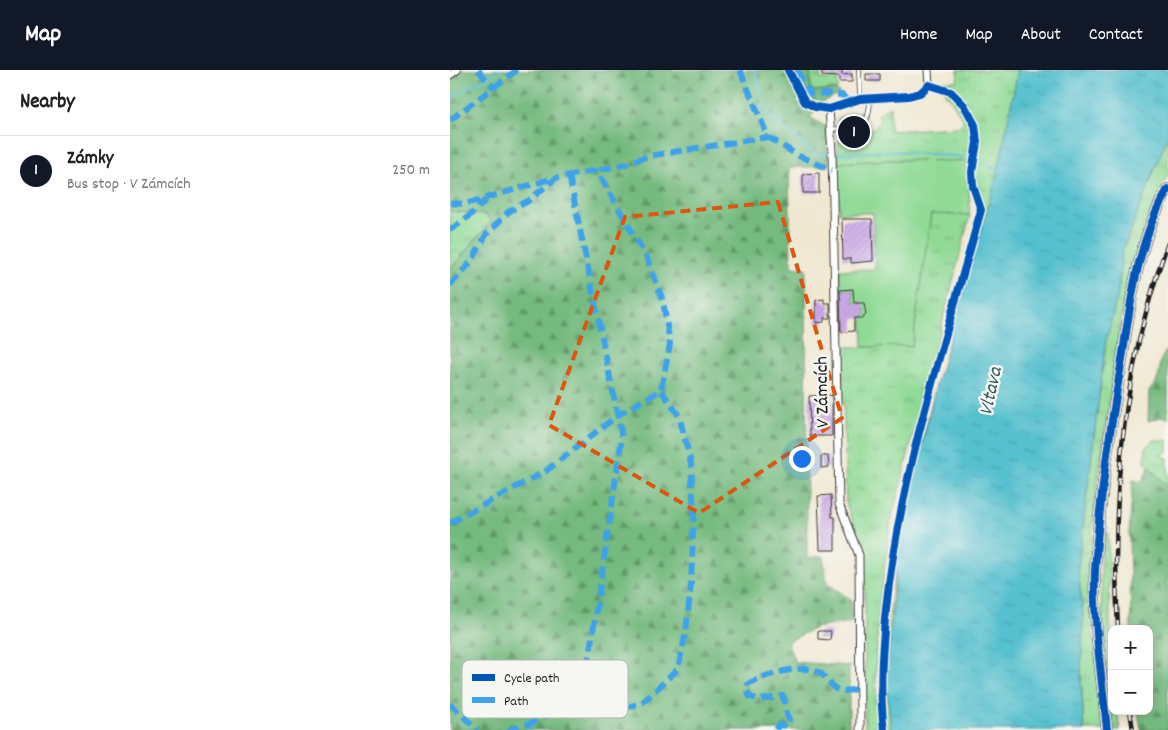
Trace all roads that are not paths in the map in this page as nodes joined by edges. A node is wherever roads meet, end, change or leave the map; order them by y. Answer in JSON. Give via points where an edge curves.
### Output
{"nodes":[{"id":1,"x":458,"y":70,"type":"edge"},
{"id":2,"x":788,"y":70,"type":"edge"},
{"id":3,"x":859,"y":70,"type":"edge"},
{"id":4,"x":928,"y":70,"type":"edge"},
{"id":5,"x":450,"y":75,"type":"edge"},
{"id":6,"x":870,"y":98,"type":"junction"},
{"id":7,"x":860,"y":99,"type":"junction"},
{"id":8,"x":828,"y":108,"type":"junction"},
{"id":9,"x":830,"y":129,"type":"junction"},
{"id":10,"x":1168,"y":189,"type":"edge"},
{"id":11,"x":860,"y":730,"type":"edge"},
{"id":12,"x":1107,"y":730,"type":"edge"}],
"edges":[{"from":1,"to":5,"type":"street"},
{"from":2,"to":8,"type":"street","via":[[805,102]]},
{"from":3,"to":7,"type":"lane"},
{"from":4,"to":6,"type":"street","via":[[929,86],[920,93]]},
{"from":6,"to":7,"type":"street"},
{"from":6,"to":9,"type":"lane","via":[[870,115],[866,122]]},
{"from":7,"to":8,"type":"street"},
{"from":8,"to":9,"type":"street","name":"V Zámcích"},
{"from":9,"to":11,"type":"street","name":"V Zámcích","via":[[839,504],[859,555]]},
{"from":10,"to":12,"type":"main road","via":[[1154,212],[1131,300],[1101,508],[1095,573]]}]}
